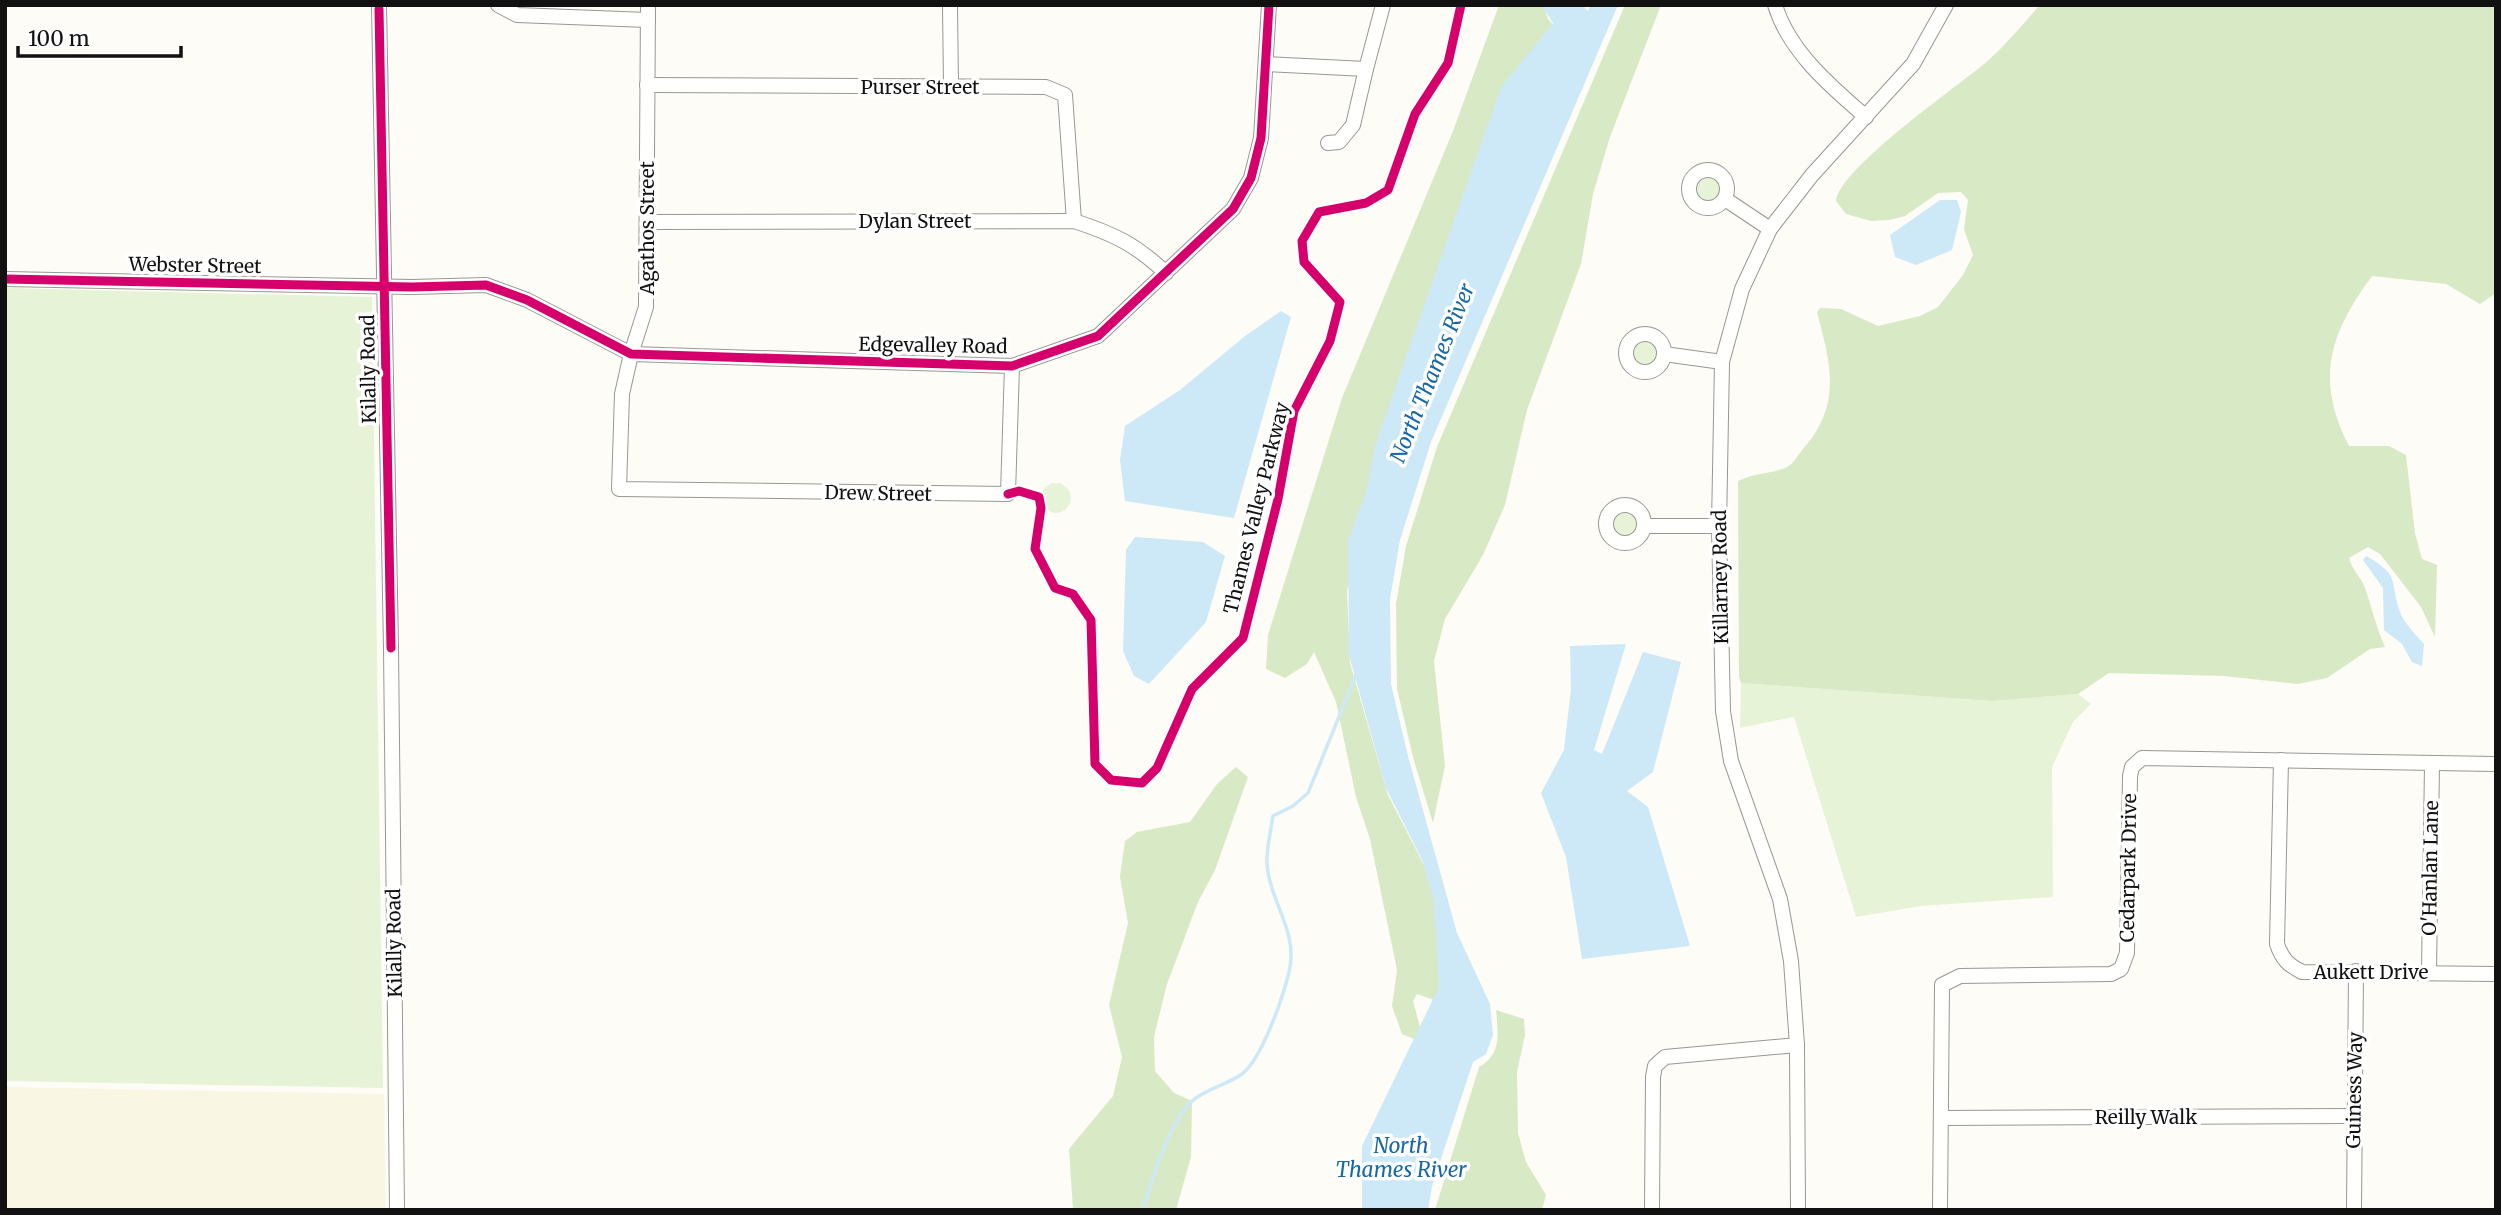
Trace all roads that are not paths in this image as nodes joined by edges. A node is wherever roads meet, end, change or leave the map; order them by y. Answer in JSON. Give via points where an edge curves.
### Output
{"nodes":[{"id":1,"x":379,"y":5,"type":"edge"},
{"id":2,"x":498,"y":5,"type":"edge"},
{"id":3,"x":950,"y":5,"type":"edge"},
{"id":4,"x":1269,"y":5,"type":"edge"},
{"id":5,"x":1383,"y":5,"type":"edge"},
{"id":6,"x":1775,"y":5,"type":"edge"},
{"id":7,"x":1947,"y":5,"type":"edge"},
{"id":8,"x":648,"y":13,"type":"edge"},
{"id":9,"x":1267,"y":64,"type":"junction"},
{"id":10,"x":1366,"y":69,"type":"junction"},
{"id":11,"x":647,"y":85,"type":"junction"},
{"id":12,"x":951,"y":87,"type":"junction"},
{"id":13,"x":1866,"y":117,"type":"junction"},
{"id":14,"x":1328,"y":143,"type":"dead end"},
{"id":15,"x":1725,"y":199,"type":"dead end"},
{"id":16,"x":1074,"y":221,"type":"junction"},
{"id":17,"x":648,"y":222,"type":"junction"},
{"id":18,"x":1770,"y":229,"type":"junction"},
{"id":19,"x":1166,"y":273,"type":"junction"},
{"id":20,"x":5,"y":279,"type":"edge"},
{"id":21,"x":384,"y":286,"type":"junction"},
{"id":22,"x":631,"y":354,"type":"junction"},
{"id":23,"x":1664,"y":355,"type":"dead end"},
{"id":24,"x":1721,"y":362,"type":"junction"},
{"id":25,"x":1012,"y":366,"type":"junction"},
{"id":26,"x":619,"y":489,"type":"joint"},
{"id":27,"x":1644,"y":526,"type":"dead end"},
{"id":28,"x":1719,"y":526,"type":"junction"},
{"id":29,"x":2281,"y":760,"type":"junction"},
{"id":30,"x":2432,"y":764,"type":"junction"},
{"id":31,"x":2496,"y":764,"type":"edge"},
{"id":32,"x":2356,"y":971,"type":"junction"},
{"id":33,"x":2429,"y":972,"type":"junction"},
{"id":34,"x":2496,"y":974,"type":"edge"},
{"id":35,"x":1797,"y":1045,"type":"junction"},
{"id":36,"x":2352,"y":1116,"type":"junction"},
{"id":37,"x":1941,"y":1118,"type":"junction"},
{"id":38,"x":397,"y":1210,"type":"edge"},
{"id":39,"x":1652,"y":1210,"type":"edge"},
{"id":40,"x":1798,"y":1210,"type":"edge"},
{"id":41,"x":1940,"y":1210,"type":"edge"},
{"id":42,"x":2354,"y":1210,"type":"edge"}],
"edges":[{"from":1,"to":21,"type":"street","name":"Kilally Road"},
{"from":2,"to":8,"type":"street","via":[[517,15]]},
{"from":3,"to":12,"type":"street"},
{"from":4,"to":9,"type":"street","name":"Edgevalley Road"},
{"from":5,"to":10,"type":"street"},
{"from":6,"to":13,"type":"street","via":[[1782,29],[1807,60]]},
{"from":7,"to":13,"type":"street","name":"Killarney Road","via":[[1913,64]]},
{"from":8,"to":11,"type":"street","name":"Agathos Street"},
{"from":9,"to":10,"type":"street"},
{"from":9,"to":19,"type":"street","name":"Edgevalley Road","via":[[1261,138],[1251,178],[1233,209]]},
{"from":10,"to":14,"type":"street","via":[[1353,125],[1339,142]]},
{"from":11,"to":12,"type":"street","name":"Purser Street"},
{"from":11,"to":17,"type":"street","name":"Agathos Street"},
{"from":12,"to":16,"type":"street","name":"Purser Street","via":[[1046,87],[1065,95]]},
{"from":13,"to":18,"type":"street","name":"Killarney Road"},
{"from":15,"to":18,"type":"street"},
{"from":16,"to":17,"type":"street","name":"Dylan Street"},
{"from":16,"to":19,"type":"street","name":"Dylan Street","via":[[1139,248]]},
{"from":17,"to":22,"type":"street","name":"Agathos Street","via":[[646,307]]},
{"from":18,"to":24,"type":"street","name":"Killarney Road","via":[[1742,289]]},
{"from":19,"to":25,"type":"street","name":"Edgevalley Road","via":[[1098,336]]},
{"from":20,"to":21,"type":"street","name":"Webster Street"},
{"from":21,"to":22,"type":"street","name":"Edgevalley Road","via":[[486,285],[527,300]]},
{"from":21,"to":38,"type":"street","name":"Kilally Road"},
{"from":22,"to":25,"type":"street","name":"Edgevalley Road"},
{"from":22,"to":26,"type":"street","name":"Agathos Street","via":[[622,394]]},
{"from":23,"to":24,"type":"street"},
{"from":24,"to":28,"type":"street","name":"Killarney Road"},
{"from":25,"to":26,"type":"street","name":"Drew Street","via":[[1008,494]]},
{"from":27,"to":28,"type":"street"},
{"from":28,"to":35,"type":"street","name":"Killarney Road","via":[[1723,711],[1731,761],[1780,899],[1791,961]]},
{"from":29,"to":30,"type":"street","name":"Cedarpark Drive"},
{"from":29,"to":32,"type":"street","name":"Aukett Drive","via":[[2277,944],[2281,957],[2302,972]]},
{"from":29,"to":37,"type":"street","name":"Cedarpark Drive","via":[[2142,758],[2132,767],[2127,953],[2121,969],[2110,974],[1960,976],[1942,985]]},
{"from":30,"to":31,"type":"street","name":"Cedarpark Drive"},
{"from":30,"to":33,"type":"street","name":"O'Hanlan Lane"},
{"from":32,"to":33,"type":"street","name":"Aukett Drive"},
{"from":32,"to":36,"type":"street","name":"Guiness Way"},
{"from":33,"to":34,"type":"street","name":"Aukett Drive"},
{"from":35,"to":39,"type":"street","via":[[1665,1057],[1656,1066]]},
{"from":35,"to":40,"type":"street","name":"Killarney Road"},
{"from":36,"to":37,"type":"street","name":"Reilly Walk"},
{"from":36,"to":42,"type":"street","name":"Guiness Way"},
{"from":37,"to":41,"type":"street","name":"Cedarpark Drive"}]}
